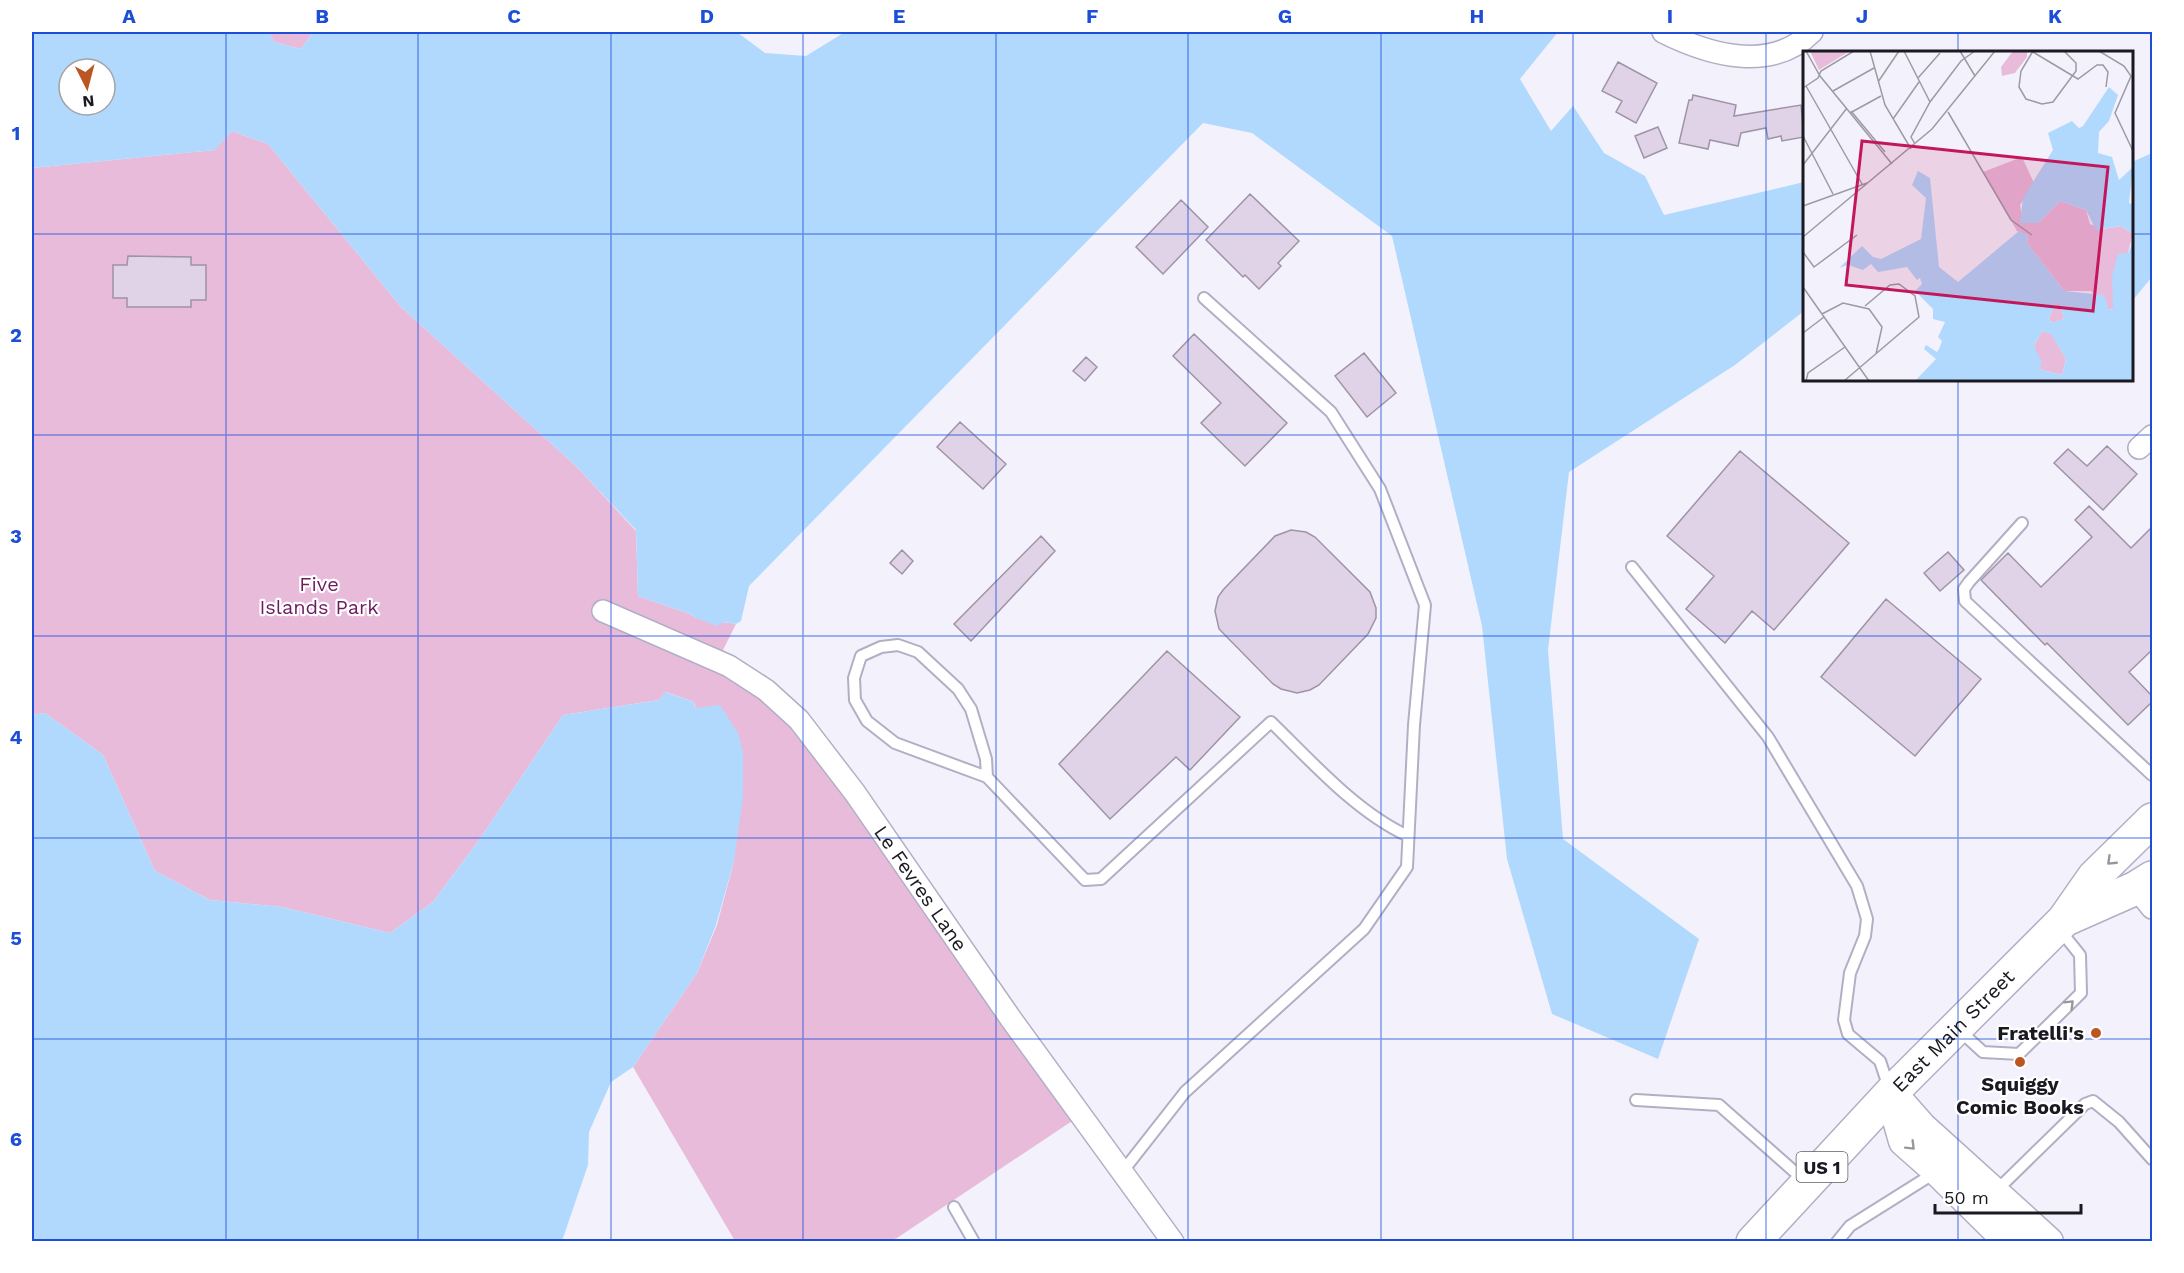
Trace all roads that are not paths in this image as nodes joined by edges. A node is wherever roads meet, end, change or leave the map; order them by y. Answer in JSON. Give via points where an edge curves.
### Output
{"nodes":[{"id":1,"x":1664,"y":32,"type":"edge"},
{"id":2,"x":1812,"y":32,"type":"edge"},
{"id":3,"x":1204,"y":298,"type":"dead end"},
{"id":4,"x":2022,"y":523,"type":"dead end"},
{"id":5,"x":1632,"y":567,"type":"dead end"},
{"id":6,"x":603,"y":611,"type":"dead end"},
{"id":7,"x":2152,"y":775,"type":"edge"},
{"id":8,"x":987,"y":777,"type":"junction"},
{"id":9,"x":2152,"y":820,"type":"edge"},
{"id":10,"x":1408,"y":836,"type":"junction"},
{"id":11,"x":2147,"y":891,"type":"edge"},
{"id":12,"x":2060,"y":923,"type":"junction"},
{"id":13,"x":1957,"y":1028,"type":"junction"},
{"id":14,"x":1891,"y":1093,"type":"junction"},
{"id":15,"x":1636,"y":1100,"type":"dead end"},
{"id":16,"x":2152,"y":1159,"type":"edge"},
{"id":17,"x":1946,"y":1164,"type":"junction"},
{"id":18,"x":1123,"y":1171,"type":"junction"},
{"id":19,"x":1807,"y":1183,"type":"junction"},
{"id":20,"x":1993,"y":1194,"type":"junction"},
{"id":21,"x":954,"y":1207,"type":"dead end"},
{"id":22,"x":974,"y":1242,"type":"edge"},
{"id":23,"x":1173,"y":1242,"type":"edge"},
{"id":24,"x":1753,"y":1242,"type":"edge"},
{"id":25,"x":1837,"y":1242,"type":"edge"},
{"id":26,"x":2010,"y":1242,"type":"edge"},
{"id":27,"x":2048,"y":1242,"type":"edge"}],
"edges":[{"from":1,"to":2,"type":"street","via":[[1691,46],[1722,54],[1762,57],[1783,50]]},
{"from":3,"to":10,"type":"lane","via":[[1331,412],[1380,489],[1425,605]]},
{"from":4,"to":7,"type":"lane","via":[[1969,582],[1964,589],[1965,601]]},
{"from":5,"to":14,"type":"lane","via":[[1768,737],[1857,886],[1867,919],[1865,936],[1850,973],[1844,1020],[1848,1034],[1880,1060]]},
{"from":6,"to":18,"type":"street","name":"Le Fevres Lane","via":[[729,666],[766,690],[799,720]]},
{"from":8,"to":8,"type":"lane","via":[[895,743],[867,721],[855,700],[854,678],[861,656],[898,645],[918,652],[958,689],[971,709],[986,759]]},
{"from":8,"to":10,"type":"lane","via":[[1084,880],[1101,879],[1271,722],[1385,825]]},
{"from":9,"to":12,"type":"main road","name":"East Main Street","number":"US 1","one_way":true,"via":[[2094,877]]},
{"from":10,"to":18,"type":"lane","via":[[1407,867],[1364,929],[1185,1092]]},
{"from":11,"to":12,"type":"main road","number":"US 1"},
{"from":12,"to":13,"type":"main road","name":"East Main Street","number":"US 1"},
{"from":13,"to":12,"type":"lane","one_way":true,"via":[[1983,1052],[2019,1054],[2081,993],[2080,955]]},
{"from":13,"to":14,"type":"main road","name":"East Main Street","number":"US 1"},
{"from":14,"to":17,"type":"street","via":[[1904,1142]]},
{"from":14,"to":19,"type":"main road","name":"East Main Street","number":"US 1"},
{"from":15,"to":19,"type":"lane","via":[[1719,1105]]},
{"from":16,"to":20,"type":"lane","via":[[2119,1122],[2093,1101],[2085,1104]]},
{"from":17,"to":20,"type":"street"},
{"from":17,"to":25,"type":"lane","via":[[1850,1226]]},
{"from":17,"to":26,"type":"street"},
{"from":18,"to":23,"type":"street","name":"Le Fevres Lane"},
{"from":19,"to":24,"type":"main road","name":"East Main Street","number":"US 1"},
{"from":20,"to":27,"type":"street"},
{"from":21,"to":22,"type":"lane"}]}
